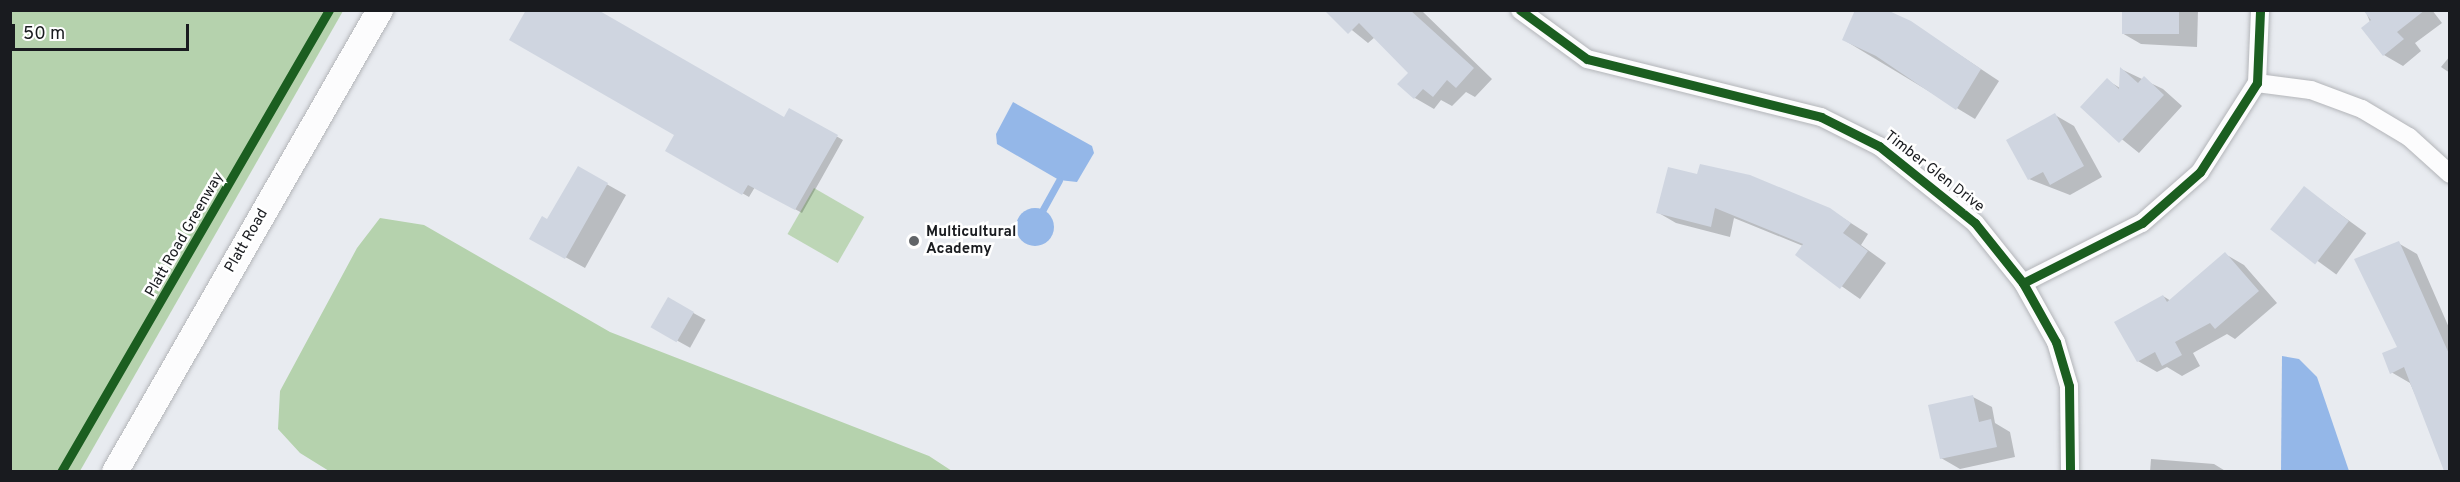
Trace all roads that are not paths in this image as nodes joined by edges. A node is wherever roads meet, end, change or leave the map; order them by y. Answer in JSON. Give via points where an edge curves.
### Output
{"nodes":[{"id":1,"x":380,"y":10,"type":"edge"},
{"id":2,"x":1520,"y":10,"type":"edge"},
{"id":3,"x":2260,"y":10,"type":"edge"},
{"id":4,"x":2256,"y":83,"type":"junction"},
{"id":5,"x":2450,"y":174,"type":"edge"},
{"id":6,"x":2023,"y":282,"type":"junction"},
{"id":7,"x":115,"y":471,"type":"edge"},
{"id":8,"x":2070,"y":471,"type":"edge"}],
"edges":[{"from":1,"to":7,"type":"main road","name":"Platt Road"},
{"from":2,"to":6,"type":"street","name":"Timber Glen Drive","via":[[1587,59],[1821,117],[1879,146],[1975,223]]},
{"from":3,"to":4,"type":"street"},
{"from":4,"to":5,"type":"street","via":[[2312,90],[2362,109],[2409,137]]},
{"from":4,"to":6,"type":"street","via":[[2200,171],[2142,223]]},
{"from":6,"to":8,"type":"street","name":"Timber Glen Drive","via":[[2046,321],[2066,375]]}]}
